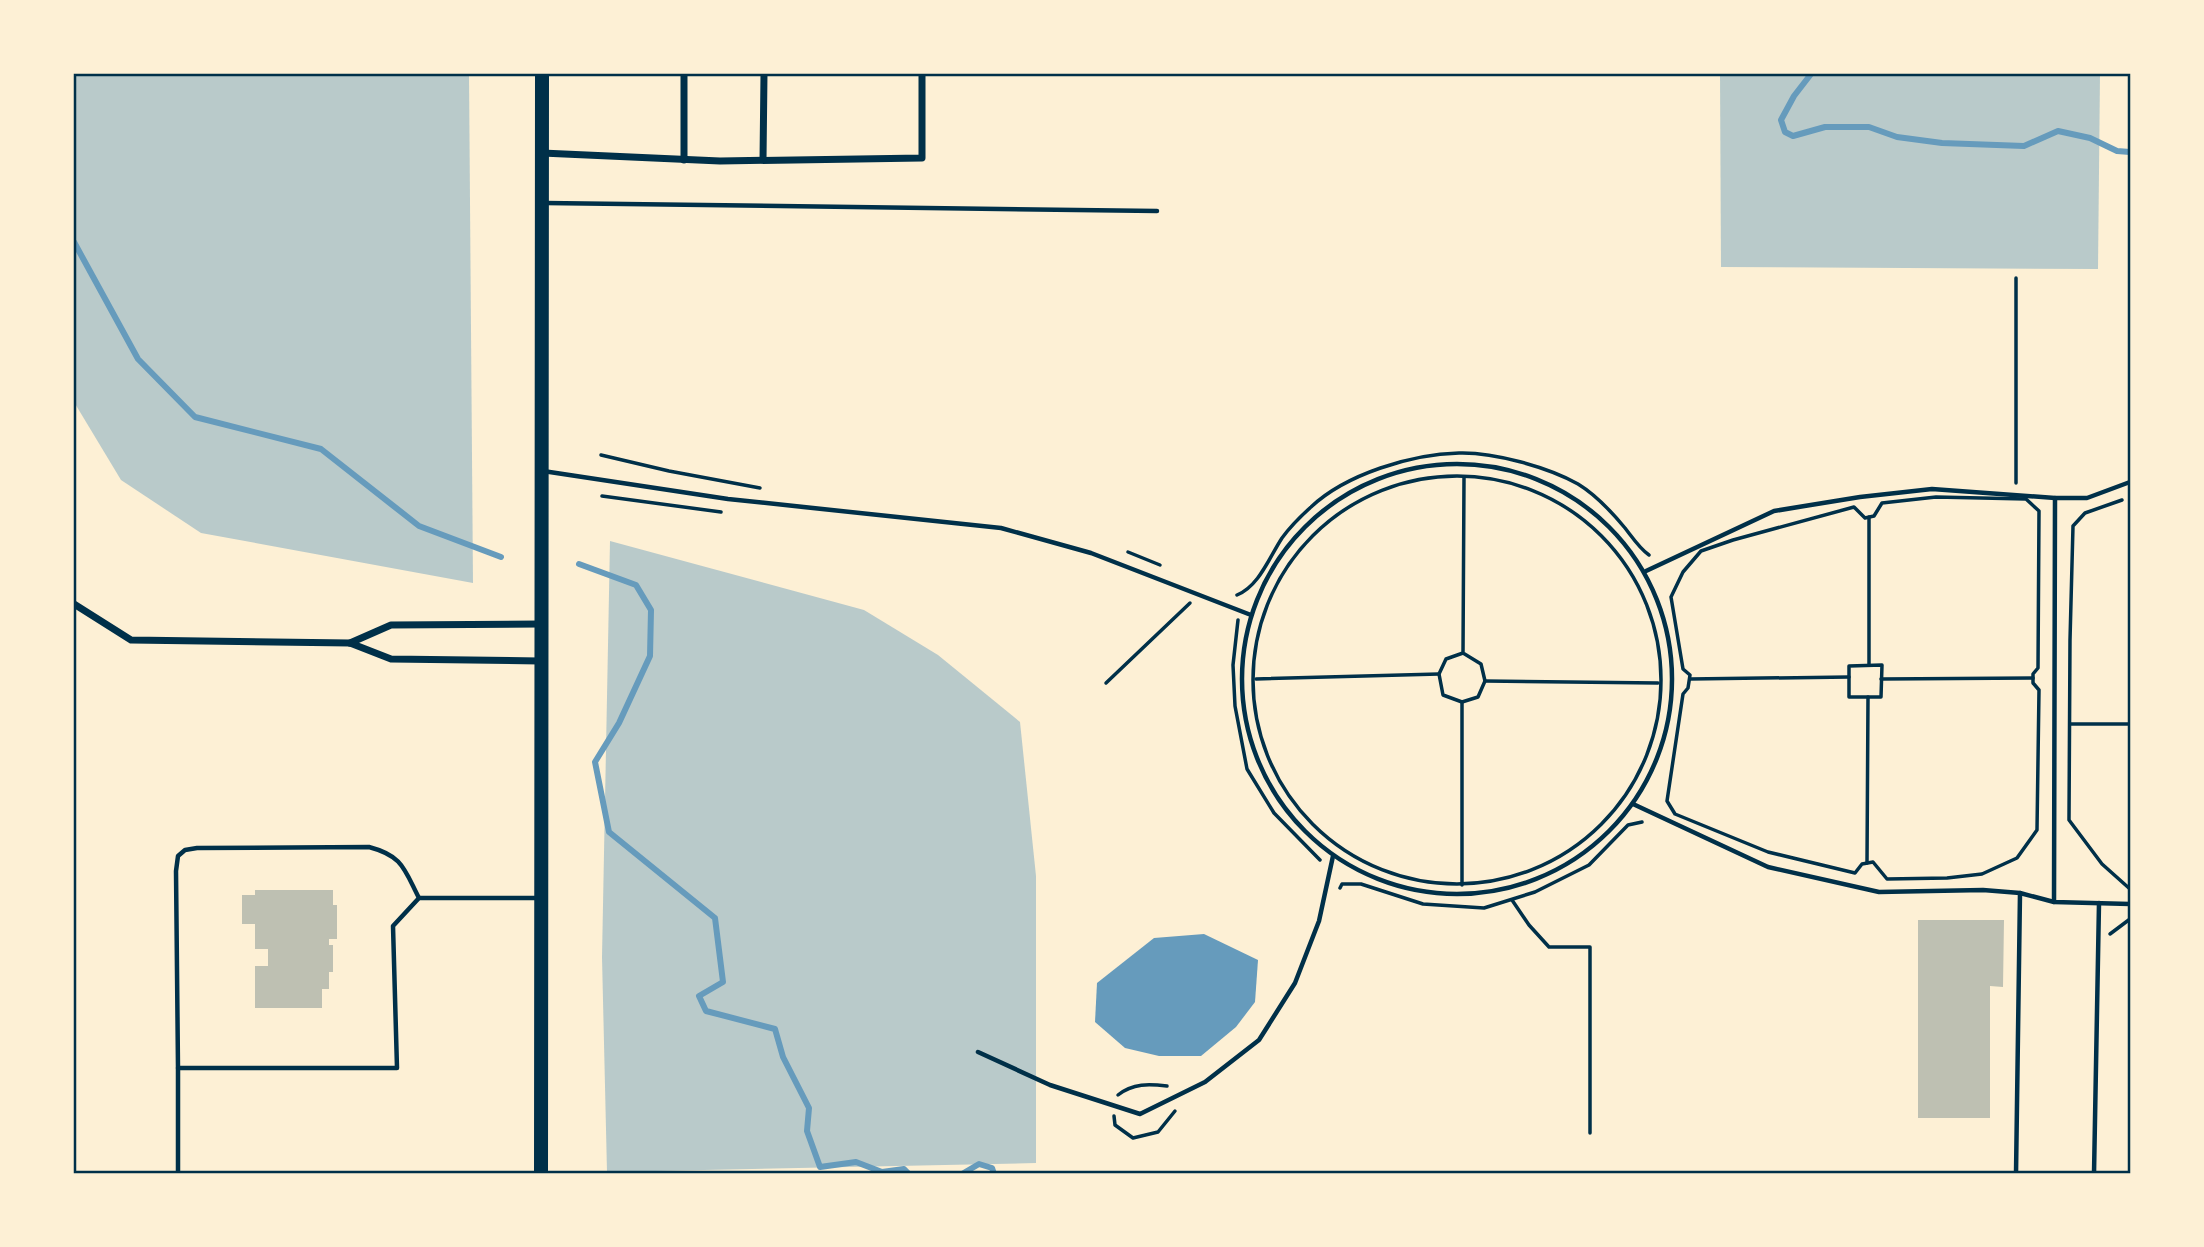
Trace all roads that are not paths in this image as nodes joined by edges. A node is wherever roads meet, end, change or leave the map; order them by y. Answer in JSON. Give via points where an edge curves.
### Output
{"nodes":[{"id":1,"x":542,"y":74,"type":"edge"},
{"id":2,"x":684,"y":74,"type":"edge"},
{"id":3,"x":764,"y":74,"type":"edge"},
{"id":4,"x":922,"y":74,"type":"edge"},
{"id":5,"x":542,"y":153,"type":"junction"},
{"id":6,"x":684,"y":160,"type":"junction"},
{"id":7,"x":763,"y":160,"type":"junction"},
{"id":8,"x":542,"y":203,"type":"junction"},
{"id":9,"x":1157,"y":211,"type":"dead end"},
{"id":10,"x":542,"y":471,"type":"junction"},
{"id":11,"x":2130,"y":482,"type":"edge"},
{"id":12,"x":2055,"y":498,"type":"junction"},
{"id":13,"x":1646,"y":571,"type":"junction"},
{"id":14,"x":74,"y":604,"type":"edge"},
{"id":15,"x":1251,"y":615,"type":"junction"},
{"id":16,"x":540,"y":624,"type":"junction"},
{"id":17,"x":350,"y":643,"type":"junction"},
{"id":18,"x":540,"y":661,"type":"junction"},
{"id":19,"x":1633,"y":804,"type":"junction"},
{"id":20,"x":1333,"y":856,"type":"junction"},
{"id":21,"x":2020,"y":893,"type":"junction"},
{"id":22,"x":419,"y":898,"type":"junction"},
{"id":23,"x":541,"y":898,"type":"junction"},
{"id":24,"x":2054,"y":902,"type":"junction"},
{"id":25,"x":2099,"y":903,"type":"junction"},
{"id":26,"x":2130,"y":904,"type":"edge"},
{"id":27,"x":978,"y":1052,"type":"dead end"},
{"id":28,"x":178,"y":1068,"type":"junction"},
{"id":29,"x":178,"y":1174,"type":"edge"},
{"id":30,"x":541,"y":1174,"type":"edge"},
{"id":31,"x":2016,"y":1174,"type":"edge"},
{"id":32,"x":2094,"y":1174,"type":"edge"}],
"edges":[{"from":1,"to":5,"type":"main road"},
{"from":2,"to":6,"type":"street"},
{"from":3,"to":7,"type":"street"},
{"from":4,"to":7,"type":"street","via":[[922,158]]},
{"from":5,"to":6,"type":"street"},
{"from":5,"to":8,"type":"main road"},
{"from":6,"to":7,"type":"street"},
{"from":8,"to":9,"type":"lane"},
{"from":8,"to":10,"type":"main road"},
{"from":10,"to":15,"type":"lane","via":[[727,499],[1001,528],[1091,553]]},
{"from":10,"to":16,"type":"main road"},
{"from":11,"to":12,"type":"lane","via":[[2087,498]]},
{"from":12,"to":13,"type":"lane","via":[[1932,489],[1773,511]]},
{"from":12,"to":24,"type":"lane"},
{"from":13,"to":15,"type":"lane","via":[[1607,523],[1563,491],[1512,470],[1458,463],[1403,470],[1352,490],[1308,523],[1274,565]]},
{"from":13,"to":19,"type":"lane","via":[[1666,626],[1672,692],[1659,756]]},
{"from":14,"to":17,"type":"street","via":[[131,640]]},
{"from":15,"to":20,"type":"lane","via":[[1242,682],[1253,749],[1284,809]]},
{"from":16,"to":17,"type":"street","via":[[391,625]]},
{"from":16,"to":18,"type":"main road"},
{"from":17,"to":18,"type":"street","via":[[391,659]]},
{"from":18,"to":23,"type":"main road"},
{"from":19,"to":20,"type":"lane","via":[[1594,846],[1555,872],[1511,889],[1465,896],[1418,892],[1373,879]]},
{"from":19,"to":21,"type":"lane","via":[[1768,867],[1879,891]]},
{"from":20,"to":27,"type":"lane","via":[[1319,921],[1295,983],[1259,1040],[1205,1082],[1140,1114],[1050,1085]]},
{"from":21,"to":24,"type":"lane"},
{"from":21,"to":31,"type":"lane"},
{"from":22,"to":23,"type":"lane"},
{"from":22,"to":28,"type":"lane","via":[[393,926],[397,1068]]},
{"from":22,"to":28,"type":"lane","via":[[400,861],[369,847],[186,850],[178,856],[176,871]]},
{"from":23,"to":30,"type":"main road"},
{"from":24,"to":25,"type":"lane"},
{"from":25,"to":26,"type":"lane"},
{"from":25,"to":32,"type":"lane"},
{"from":28,"to":29,"type":"lane"}]}
